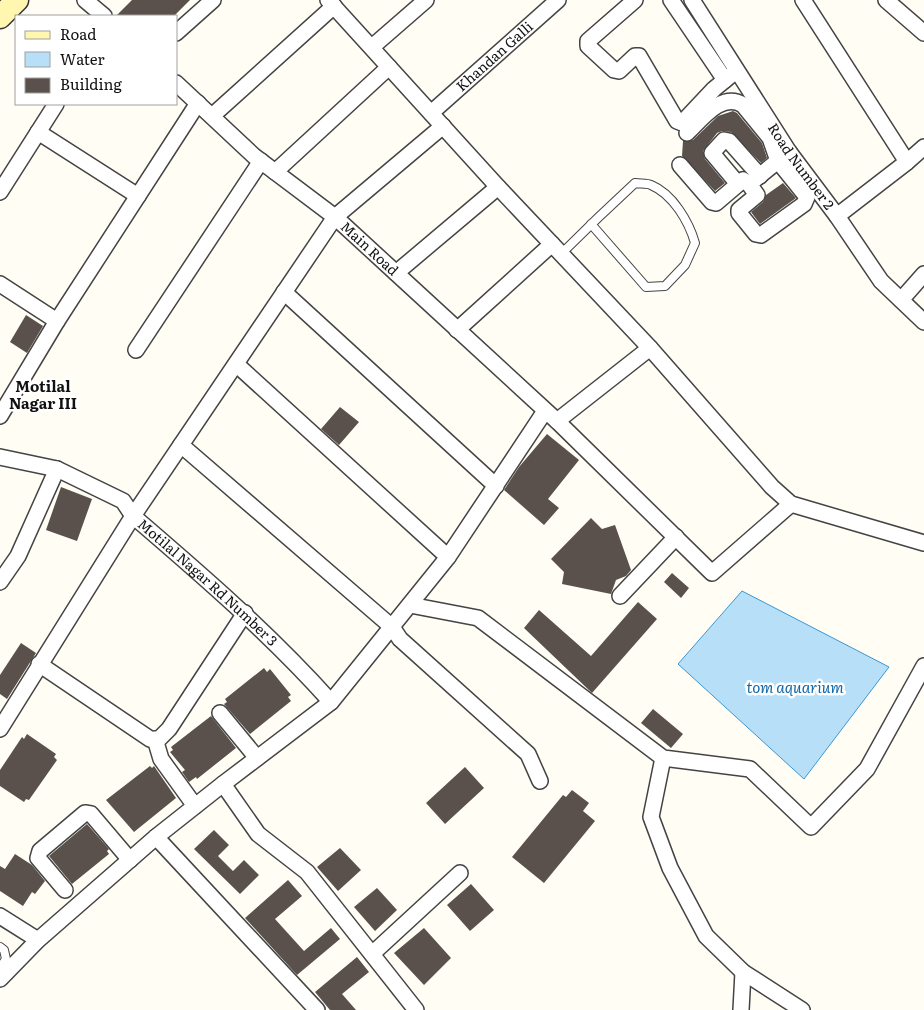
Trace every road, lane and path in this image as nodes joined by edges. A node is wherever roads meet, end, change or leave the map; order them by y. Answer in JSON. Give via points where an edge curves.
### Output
{"nodes":[{"id":1,"x":17,"y":0,"type":"edge"},
{"id":2,"x":85,"y":0,"type":"edge"},
{"id":3,"x":213,"y":0,"type":"edge"},
{"id":4,"x":426,"y":0,"type":"edge"},
{"id":5,"x":558,"y":0,"type":"edge"},
{"id":6,"x":635,"y":0,"type":"edge"},
{"id":7,"x":671,"y":0,"type":"edge"},
{"id":8,"x":692,"y":0,"type":"edge"},
{"id":9,"x":803,"y":0,"type":"edge"},
{"id":10,"x":886,"y":0,"type":"edge"},
{"id":11,"x":331,"y":3,"type":"edge"},
{"id":12,"x":103,"y":15,"type":"edge"},
{"id":13,"x":0,"y":16,"type":"edge"},
{"id":14,"x":178,"y":30,"type":"edge"},
{"id":15,"x":924,"y":33,"type":"edge"},
{"id":16,"x":372,"y":48,"type":"junction"},
{"id":17,"x":389,"y":66,"type":"junction"},
{"id":18,"x":730,"y":76,"type":"junction"},
{"id":19,"x":178,"y":85,"type":"edge"},
{"id":20,"x":198,"y":103,"type":"junction"},
{"id":21,"x":55,"y":105,"type":"edge"},
{"id":22,"x":431,"y":113,"type":"junction"},
{"id":23,"x":212,"y":116,"type":"junction"},
{"id":24,"x":443,"y":126,"type":"junction"},
{"id":25,"x":38,"y":132,"type":"junction"},
{"id":26,"x":687,"y":133,"type":"dead end"},
{"id":27,"x":924,"y":147,"type":"edge"},
{"id":28,"x":784,"y":157,"type":"junction"},
{"id":29,"x":261,"y":161,"type":"junction"},
{"id":30,"x":907,"y":162,"type":"junction"},
{"id":31,"x":680,"y":165,"type":"dead end"},
{"id":32,"x":275,"y":172,"type":"junction"},
{"id":33,"x":749,"y":181,"type":"junction"},
{"id":34,"x":498,"y":187,"type":"junction"},
{"id":35,"x":0,"y":192,"type":"edge"},
{"id":36,"x":138,"y":196,"type":"junction"},
{"id":37,"x":837,"y":216,"type":"junction"},
{"id":38,"x":334,"y":217,"type":"junction"},
{"id":39,"x":591,"y":224,"type":"junction"},
{"id":40,"x":556,"y":249,"type":"junction"},
{"id":41,"x":396,"y":273,"type":"junction"},
{"id":42,"x":924,"y":274,"type":"edge"},
{"id":43,"x":0,"y":284,"type":"edge"},
{"id":44,"x":284,"y":292,"type":"junction"},
{"id":45,"x":901,"y":300,"type":"junction"},
{"id":46,"x":57,"y":321,"type":"junction"},
{"id":47,"x":924,"y":322,"type":"edge"},
{"id":48,"x":457,"y":330,"type":"junction"},
{"id":49,"x":650,"y":348,"type":"junction"},
{"id":50,"x":136,"y":350,"type":"dead end"},
{"id":51,"x":236,"y":364,"type":"junction"},
{"id":52,"x":0,"y":416,"type":"edge"},
{"id":53,"x":551,"y":416,"type":"junction"},
{"id":54,"x":181,"y":445,"type":"junction"},
{"id":55,"x":0,"y":456,"type":"edge"},
{"id":56,"x":57,"y":469,"type":"junction"},
{"id":57,"x":496,"y":486,"type":"junction"},
{"id":58,"x":791,"y":504,"type":"junction"},
{"id":59,"x":133,"y":516,"type":"junction"},
{"id":60,"x":676,"y":537,"type":"junction"},
{"id":61,"x":924,"y":543,"type":"edge"},
{"id":62,"x":448,"y":557,"type":"junction"},
{"id":63,"x":0,"y":582,"type":"edge"},
{"id":64,"x":620,"y":596,"type":"dead end"},
{"id":65,"x":410,"y":604,"type":"junction"},
{"id":66,"x":245,"y":613,"type":"junction"},
{"id":67,"x":392,"y":627,"type":"junction"},
{"id":68,"x":39,"y":664,"type":"junction"},
{"id":69,"x":924,"y":666,"type":"edge"},
{"id":70,"x":331,"y":702,"type":"junction"},
{"id":71,"x":220,"y":713,"type":"dead end"},
{"id":72,"x":0,"y":729,"type":"edge"},
{"id":73,"x":155,"y":740,"type":"junction"},
{"id":74,"x":257,"y":758,"type":"junction"},
{"id":75,"x":663,"y":758,"type":"junction"},
{"id":76,"x":540,"y":781,"type":"dead end"},
{"id":77,"x":223,"y":784,"type":"junction"},
{"id":78,"x":195,"y":806,"type":"junction"},
{"id":79,"x":156,"y":837,"type":"junction"},
{"id":80,"x":130,"y":860,"type":"junction"},
{"id":81,"x":460,"y":873,"type":"dead end"},
{"id":82,"x":65,"y":890,"type":"dead end"},
{"id":83,"x":0,"y":916,"type":"edge"},
{"id":84,"x":38,"y":940,"type":"junction"},
{"id":85,"x":0,"y":947,"type":"edge"},
{"id":86,"x":372,"y":954,"type":"junction"},
{"id":87,"x":0,"y":968,"type":"edge"},
{"id":88,"x":743,"y":972,"type":"junction"},
{"id":89,"x":0,"y":979,"type":"edge"},
{"id":90,"x":317,"y":1010,"type":"edge"},
{"id":91,"x":416,"y":1010,"type":"edge"},
{"id":92,"x":741,"y":1010,"type":"edge"},
{"id":93,"x":802,"y":1010,"type":"edge"}],
"edges":[{"from":1,"to":13,"type":"main road"},
{"from":2,"to":12,"type":"street"},
{"from":3,"to":14,"type":"street"},
{"from":4,"to":16,"type":"street"},
{"from":5,"to":22,"type":"street","name":"Khandan Galli"},
{"from":6,"to":18,"type":"street","via":[[588,41],[588,46],[618,71],[639,56],[676,121],[682,123]]},
{"from":7,"to":18,"type":"street"},
{"from":8,"to":18,"type":"street","name":"Road Number 2"},
{"from":9,"to":30,"type":"street"},
{"from":10,"to":15,"type":"street"},
{"from":11,"to":16,"type":"street"},
{"from":11,"to":23,"type":"street"},
{"from":16,"to":17,"type":"street"},
{"from":17,"to":22,"type":"street"},
{"from":17,"to":32,"type":"street"},
{"from":18,"to":28,"type":"street","name":"Road Number 2"},
{"from":19,"to":20,"type":"street","name":"Main Road"},
{"from":20,"to":23,"type":"street","name":"Main Road"},
{"from":20,"to":36,"type":"street"},
{"from":21,"to":25,"type":"street"},
{"from":22,"to":24,"type":"street"},
{"from":23,"to":29,"type":"street","name":"Main Road"},
{"from":24,"to":34,"type":"street"},
{"from":24,"to":38,"type":"street"},
{"from":25,"to":35,"type":"street"},
{"from":25,"to":36,"type":"street"},
{"from":26,"to":28,"type":"street","via":[[715,106],[729,100],[737,101]]},
{"from":27,"to":30,"type":"street"},
{"from":28,"to":33,"type":"street"},
{"from":28,"to":33,"type":"street","via":[[807,197],[804,204],[761,235],[756,234],[739,213],[757,195]]},
{"from":28,"to":37,"type":"street","name":"Road Number 2"},
{"from":29,"to":32,"type":"street","name":"Main Road"},
{"from":29,"to":50,"type":"street"},
{"from":30,"to":37,"type":"street"},
{"from":31,"to":33,"type":"street","via":[[716,204]]},
{"from":32,"to":38,"type":"street","name":"Main Road"},
{"from":34,"to":40,"type":"street"},
{"from":34,"to":41,"type":"street"},
{"from":36,"to":46,"type":"street"},
{"from":37,"to":45,"type":"street","name":"Road Number 2","via":[[881,281]]},
{"from":38,"to":41,"type":"street","name":"Main Road"},
{"from":38,"to":44,"type":"street"},
{"from":39,"to":39,"type":"lane","via":[[635,184],[650,184],[674,203],[690,225],[696,243],[685,265],[665,286],[646,287]]},
{"from":39,"to":40,"type":"lane"},
{"from":40,"to":48,"type":"street"},
{"from":40,"to":49,"type":"street"},
{"from":41,"to":48,"type":"street","name":"Main Road"},
{"from":42,"to":45,"type":"street"},
{"from":43,"to":46,"type":"street"},
{"from":44,"to":51,"type":"street"},
{"from":44,"to":57,"type":"street"},
{"from":45,"to":47,"type":"street","name":"Road Number 2"},
{"from":46,"to":52,"type":"street"},
{"from":48,"to":53,"type":"street","name":"Main Road"},
{"from":49,"to":53,"type":"street"},
{"from":49,"to":58,"type":"street","via":[[772,487]]},
{"from":51,"to":54,"type":"street"},
{"from":51,"to":62,"type":"street"},
{"from":53,"to":57,"type":"street"},
{"from":53,"to":60,"type":"street","name":"Main Road"},
{"from":54,"to":59,"type":"street"},
{"from":54,"to":67,"type":"street"},
{"from":55,"to":56,"type":"street"},
{"from":56,"to":59,"type":"street","via":[[124,501]]},
{"from":56,"to":63,"type":"street","via":[[18,556]]},
{"from":57,"to":62,"type":"street"},
{"from":58,"to":60,"type":"street","name":"Main Road","via":[[712,573]]},
{"from":58,"to":61,"type":"street"},
{"from":59,"to":66,"type":"street","name":"Motilal Nagar Rd Number 3"},
{"from":59,"to":68,"type":"street","name":"Motilal Nagar Rd Number 3"},
{"from":60,"to":64,"type":"street"},
{"from":62,"to":65,"type":"street"},
{"from":65,"to":67,"type":"street"},
{"from":65,"to":75,"type":"street","via":[[478,618]]},
{"from":66,"to":70,"type":"street","name":"Motilal Nagar Rd Number 3"},
{"from":66,"to":73,"type":"street","via":[[169,729]]},
{"from":67,"to":70,"type":"street"},
{"from":67,"to":76,"type":"street","via":[[400,639],[528,754]]},
{"from":68,"to":72,"type":"street","name":"Motilal Nagar Rd Number 3"},
{"from":68,"to":73,"type":"street"},
{"from":69,"to":75,"type":"street","via":[[867,769],[811,827],[750,769]]},
{"from":70,"to":74,"type":"street"},
{"from":71,"to":74,"type":"street"},
{"from":73,"to":78,"type":"street","via":[[161,759]]},
{"from":74,"to":77,"type":"street"},
{"from":75,"to":88,"type":"street","via":[[651,817],[670,868],[706,936]]},
{"from":77,"to":78,"type":"street"},
{"from":77,"to":86,"type":"street","via":[[258,834],[307,872]]},
{"from":78,"to":79,"type":"street"},
{"from":79,"to":80,"type":"street"},
{"from":79,"to":90,"type":"street"},
{"from":80,"to":82,"type":"street","via":[[91,814],[85,813],[40,851],[38,858]]},
{"from":80,"to":84,"type":"street"},
{"from":81,"to":86,"type":"street"},
{"from":83,"to":84,"type":"street"},
{"from":84,"to":89,"type":"street"},
{"from":85,"to":87,"type":"lane","via":[[6,959]]},
{"from":86,"to":91,"type":"street"},
{"from":88,"to":92,"type":"street"},
{"from":88,"to":93,"type":"street"}]}
